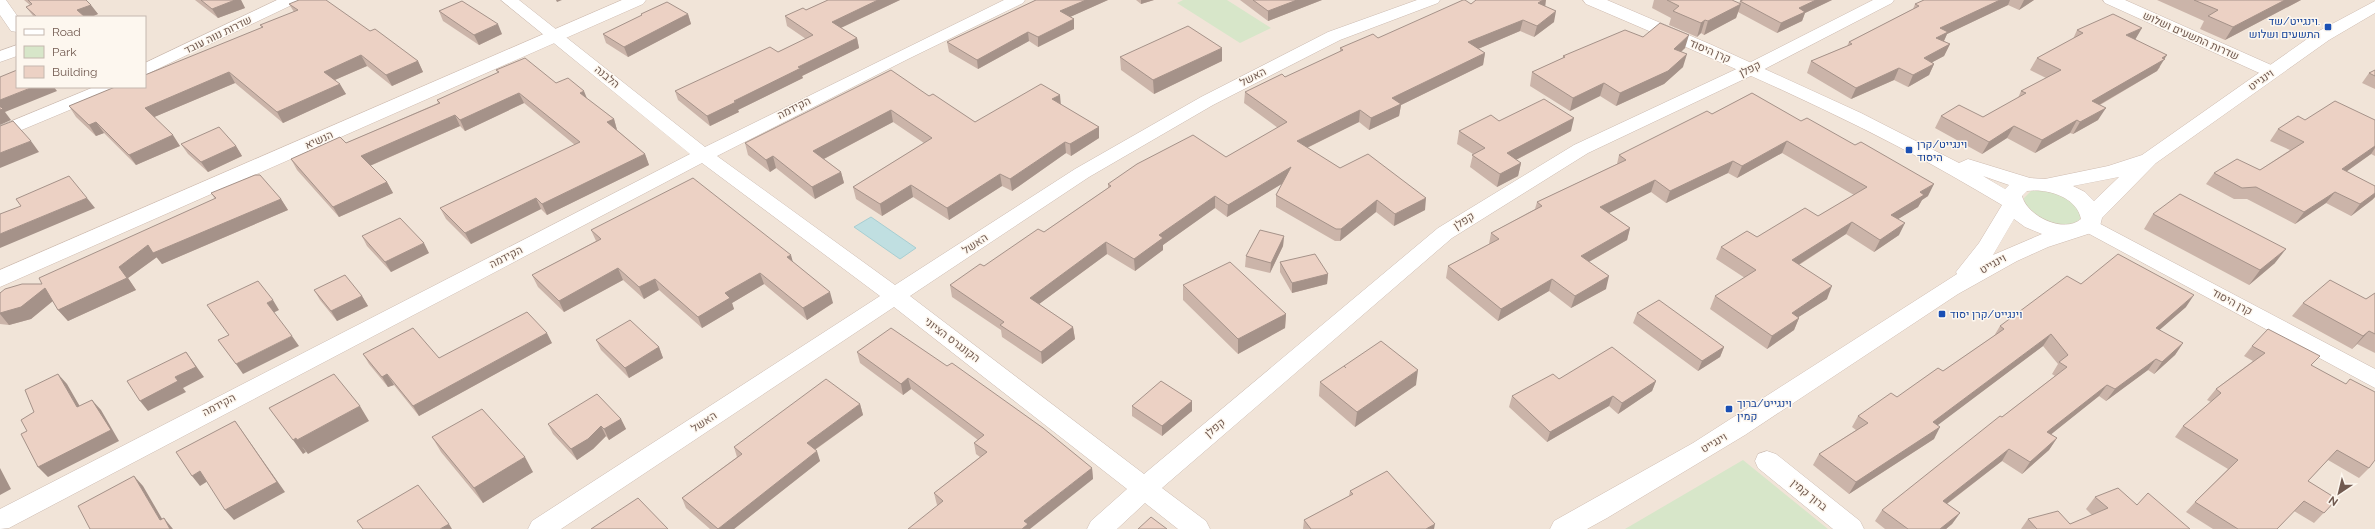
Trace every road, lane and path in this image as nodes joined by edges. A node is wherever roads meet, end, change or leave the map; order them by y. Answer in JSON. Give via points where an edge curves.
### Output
{"nodes":[{"id":1,"x":509,"y":0,"type":"edge"},
{"id":2,"x":637,"y":0,"type":"edge"},
{"id":3,"x":1017,"y":0,"type":"edge"},
{"id":4,"x":1432,"y":0,"type":"edge"},
{"id":5,"x":1592,"y":0,"type":"edge"},
{"id":6,"x":1886,"y":0,"type":"edge"},
{"id":7,"x":2111,"y":0,"type":"edge"},
{"id":8,"x":284,"y":1,"type":"edge"},
{"id":9,"x":0,"y":3,"type":"edge"},
{"id":10,"x":2375,"y":6,"type":"edge"},
{"id":11,"x":16,"y":26,"type":"edge"},
{"id":12,"x":556,"y":36,"type":"junction"},
{"id":13,"x":16,"y":50,"type":"edge"},
{"id":14,"x":0,"y":57,"type":"edge"},
{"id":15,"x":1751,"y":69,"type":"junction"},
{"id":16,"x":146,"y":70,"type":"edge"},
{"id":17,"x":2272,"y":72,"type":"junction"},
{"id":18,"x":107,"y":88,"type":"edge"},
{"id":19,"x":0,"y":133,"type":"edge"},
{"id":20,"x":1891,"y":134,"type":"junction"},
{"id":21,"x":703,"y":155,"type":"junction"},
{"id":22,"x":2149,"y":159,"type":"junction"},
{"id":23,"x":2036,"y":185,"type":"junction"},
{"id":24,"x":2012,"y":203,"type":"junction"},
{"id":25,"x":2085,"y":224,"type":"junction"},
{"id":26,"x":0,"y":279,"type":"edge"},
{"id":27,"x":1959,"y":283,"type":"junction"},
{"id":28,"x":895,"y":296,"type":"junction"},
{"id":29,"x":2375,"y":379,"type":"edge"},
{"id":30,"x":1767,"y":461,"type":"dead end"},
{"id":31,"x":1145,"y":488,"type":"junction"},
{"id":32,"x":0,"y":521,"type":"edge"},
{"id":33,"x":1569,"y":528,"type":"edge"},
{"id":34,"x":541,"y":529,"type":"edge"},
{"id":35,"x":1100,"y":529,"type":"edge"},
{"id":36,"x":1197,"y":529,"type":"edge"},
{"id":37,"x":1851,"y":529,"type":"edge"}],
"edges":[{"from":1,"to":12,"type":"street","name":"הלבנה"},
{"from":2,"to":12,"type":"street","name":"הנשיא"},
{"from":3,"to":21,"type":"street","name":"הקידמה","via":[[898,55]]},
{"from":4,"to":28,"type":"street","name":"האשל","via":[[1334,36],[1207,100],[1082,173]]},
{"from":5,"to":15,"type":"street","name":"קרן היסוד"},
{"from":6,"to":15,"type":"street","name":"קפלן"},
{"from":7,"to":17,"type":"street","name":"שדרות התשעים ושלוש"},
{"from":8,"to":16,"type":"street","name":"שדרות נווה עובד"},
{"from":9,"to":11,"type":"street"},
{"from":10,"to":17,"type":"street","name":"וינגייט","via":[[2323,36]]},
{"from":12,"to":21,"type":"street","name":"הלבנה"},
{"from":12,"to":26,"type":"street","name":"הנשיא"},
{"from":13,"to":14,"type":"street"},
{"from":15,"to":20,"type":"street","name":"קרן היסוד"},
{"from":15,"to":31,"type":"street","name":"קפלן","via":[[1581,149],[1445,233]]},
{"from":17,"to":22,"type":"street","name":"וינגייט"},
{"from":18,"to":19,"type":"street"},
{"from":20,"to":23,"type":"street","name":"קרן היסוד","via":[[1998,176]]},
{"from":20,"to":24,"type":"street","name":"קרן היסוד","via":[[1961,171]]},
{"from":21,"to":28,"type":"street","name":"הקונגרס הציוני"},
{"from":21,"to":32,"type":"street","name":"הקידמה"},
{"from":22,"to":23,"type":"street","name":"וינגייט","via":[[2112,172]]},
{"from":22,"to":25,"type":"street","name":"וינגייט"},
{"from":23,"to":24,"type":"street","name":"וינגייט","via":[[2014,190],[2011,195]]},
{"from":23,"to":25,"type":"street","name":"קרן היסוד","via":[[2074,196],[2086,205]]},
{"from":24,"to":25,"type":"street","name":"קרן היסוד","via":[[2018,212],[2037,224],[2062,231]]},
{"from":24,"to":27,"type":"street","name":"וינגייט","via":[[1987,248]]},
{"from":25,"to":27,"type":"street","name":"וינגייט","via":[[2007,256]]},
{"from":25,"to":29,"type":"street","name":"קרן היסוד"},
{"from":27,"to":33,"type":"street","name":"וינגייט","via":[[1728,436]]},
{"from":28,"to":31,"type":"street","name":"הקונגרס הציוני"},
{"from":28,"to":34,"type":"street","name":"האשל"},
{"from":30,"to":37,"type":"street","name":"ברוך קמין"},
{"from":31,"to":35,"type":"street","name":"קפלן"},
{"from":31,"to":36,"type":"street","name":"הקונגרס הציוני"}]}
